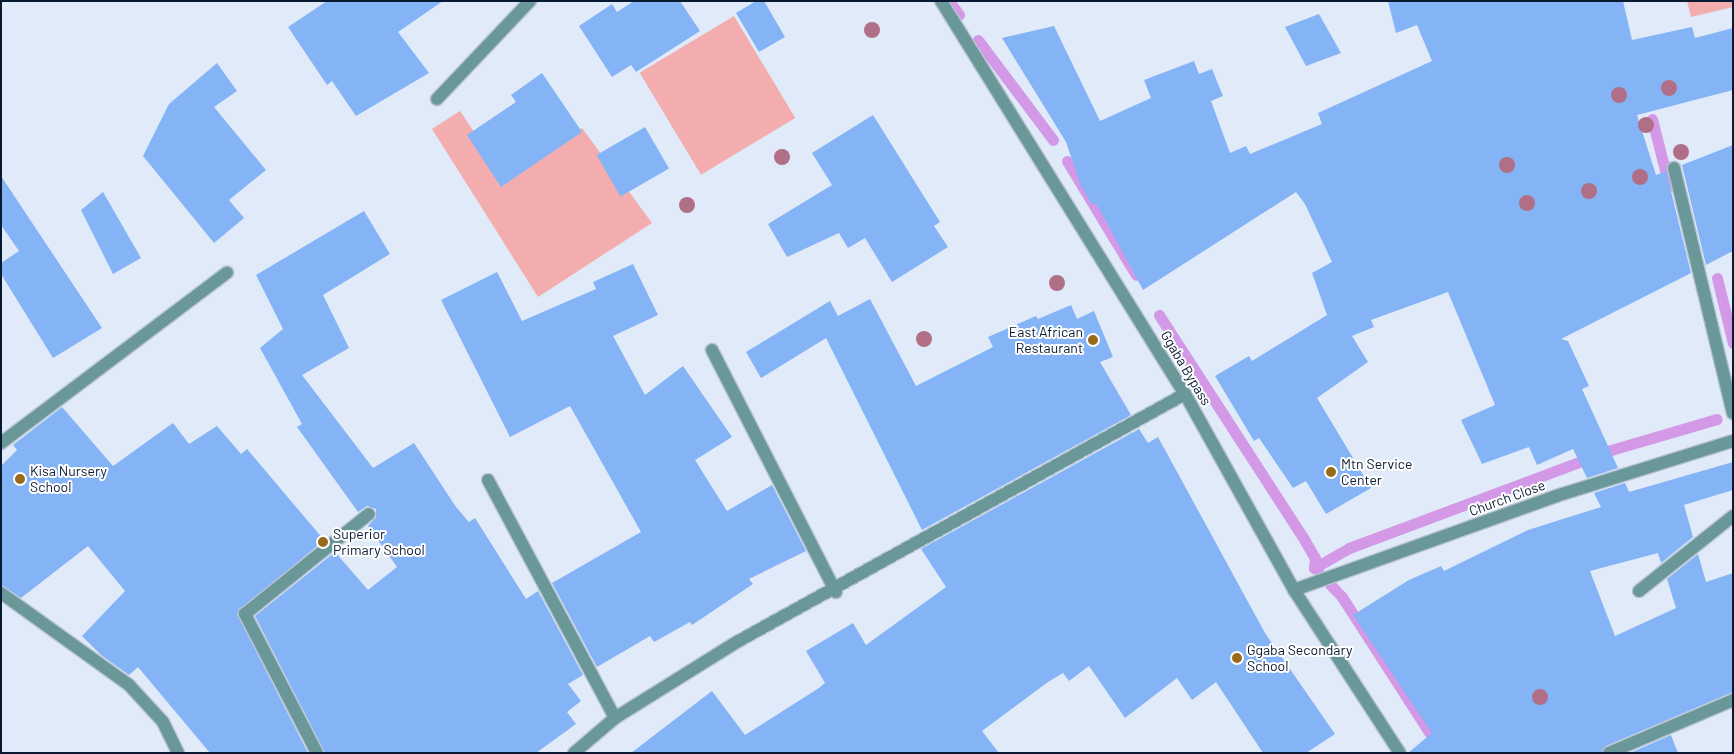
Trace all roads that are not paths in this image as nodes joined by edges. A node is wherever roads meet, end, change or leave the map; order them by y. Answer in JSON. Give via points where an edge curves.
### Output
{"nodes":[{"id":1,"x":530,"y":1,"type":"edge"},
{"id":2,"x":941,"y":1,"type":"edge"},
{"id":3,"x":437,"y":99,"type":"dead end"},
{"id":4,"x":1674,"y":168,"type":"dead end"},
{"id":5,"x":227,"y":273,"type":"dead end"},
{"id":6,"x":712,"y":350,"type":"dead end"},
{"id":7,"x":1185,"y":394,"type":"junction"},
{"id":8,"x":1733,"y":413,"type":"edge"},
{"id":9,"x":1733,"y":441,"type":"edge"},
{"id":10,"x":1,"y":443,"type":"edge"},
{"id":11,"x":488,"y":480,"type":"dead end"},
{"id":12,"x":370,"y":514,"type":"dead end"},
{"id":13,"x":1733,"y":516,"type":"edge"},
{"id":14,"x":1294,"y":590,"type":"junction"},
{"id":15,"x":1639,"y":591,"type":"dead end"},
{"id":16,"x":836,"y":592,"type":"junction"},
{"id":17,"x":1,"y":593,"type":"edge"},
{"id":18,"x":1733,"y":700,"type":"edge"},
{"id":19,"x":615,"y":718,"type":"junction"},
{"id":20,"x":178,"y":753,"type":"edge"},
{"id":21,"x":317,"y":753,"type":"edge"},
{"id":22,"x":574,"y":753,"type":"edge"},
{"id":23,"x":1400,"y":753,"type":"edge"},
{"id":24,"x":1609,"y":753,"type":"edge"}],
"edges":[{"from":1,"to":3,"type":"street"},
{"from":2,"to":7,"type":"street","name":"Ggaba Bypass"},
{"from":4,"to":8,"type":"street"},
{"from":5,"to":10,"type":"street"},
{"from":6,"to":16,"type":"street"},
{"from":7,"to":14,"type":"street","name":"Ggaba Bypass"},
{"from":7,"to":16,"type":"street"},
{"from":9,"to":14,"type":"street","name":"Church Close","via":[[1556,496]]},
{"from":11,"to":19,"type":"street"},
{"from":12,"to":21,"type":"street","via":[[245,614]]},
{"from":13,"to":15,"type":"street"},
{"from":14,"to":23,"type":"street","name":"Ggaba Bypass"},
{"from":16,"to":19,"type":"street","via":[[735,644]]},
{"from":17,"to":20,"type":"street","via":[[130,685],[163,722]]},
{"from":18,"to":24,"type":"street"},
{"from":19,"to":22,"type":"street"}]}
